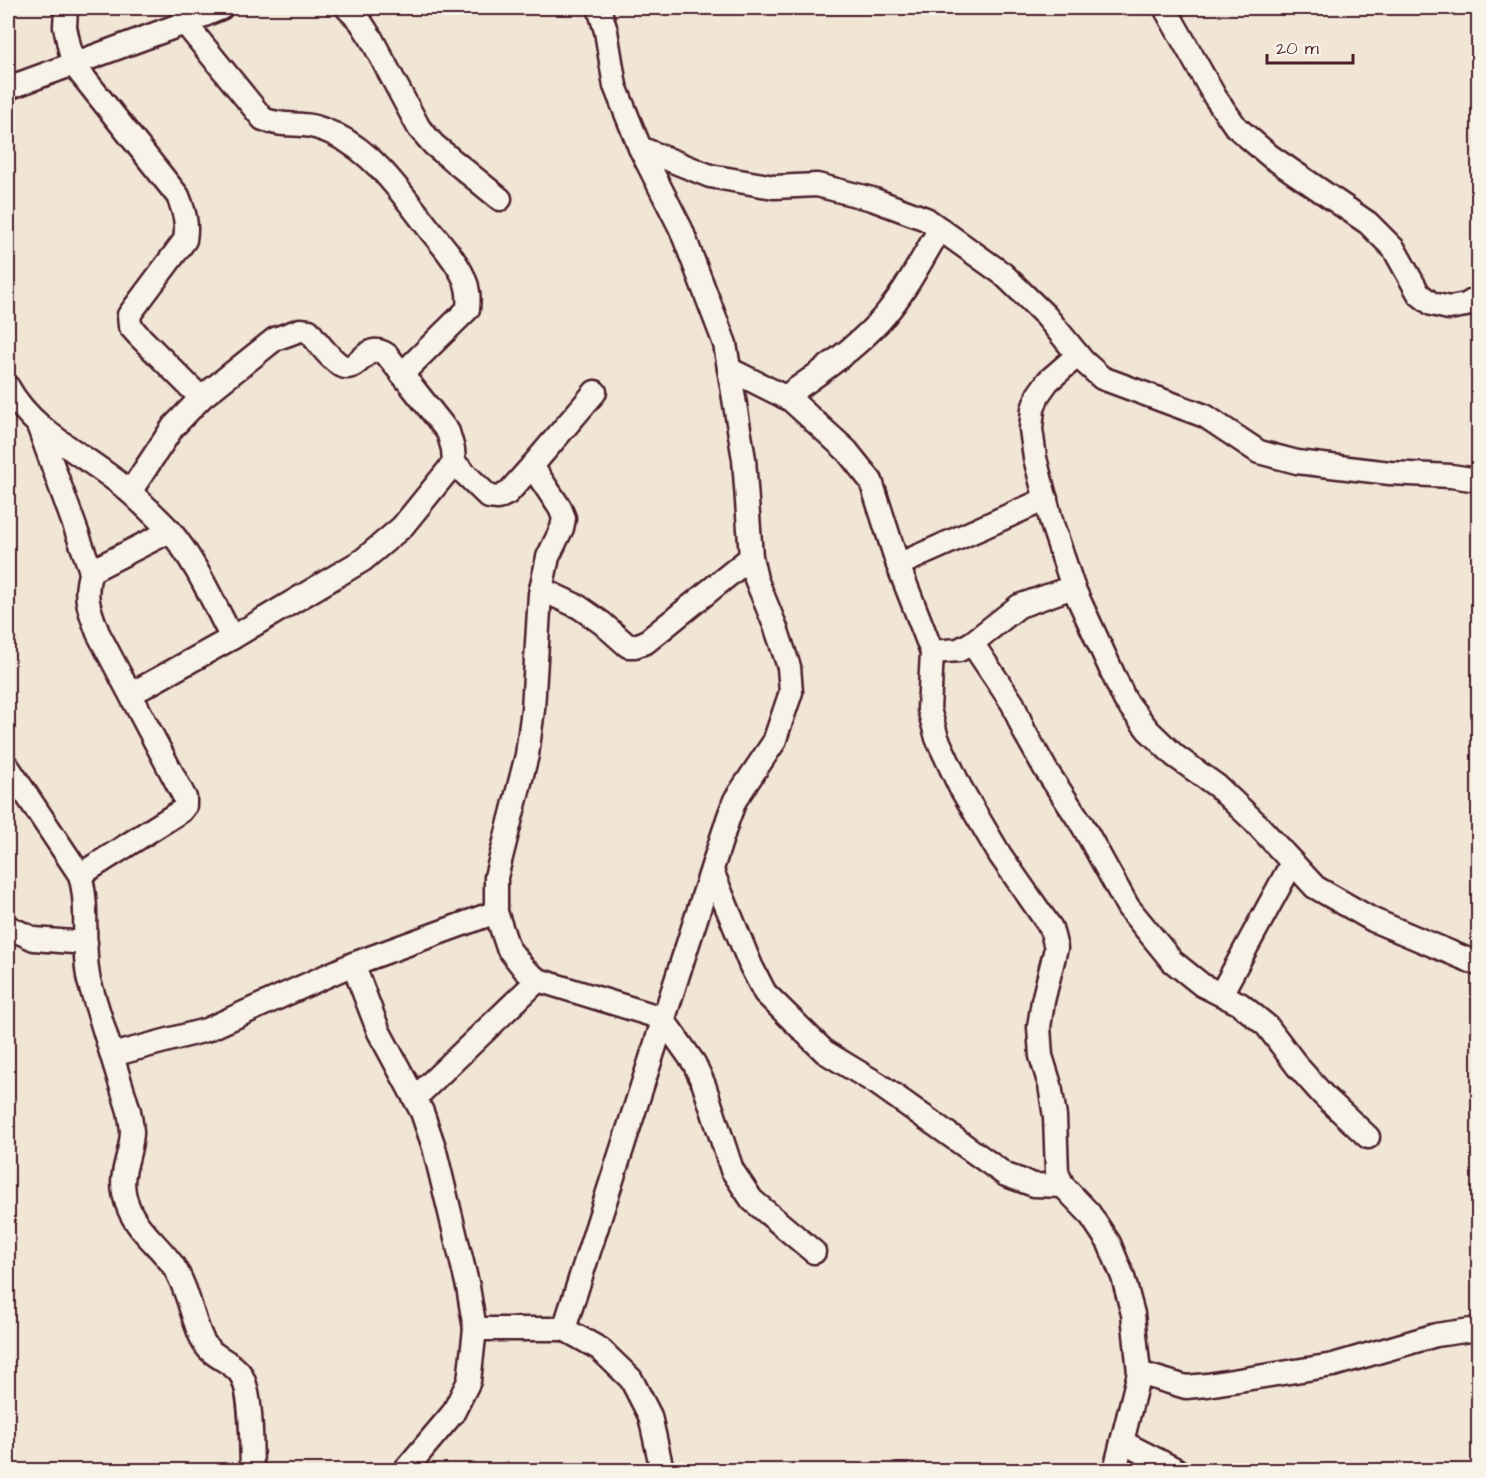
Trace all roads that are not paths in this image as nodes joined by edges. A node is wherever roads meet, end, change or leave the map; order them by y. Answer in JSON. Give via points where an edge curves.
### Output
{"nodes":[{"id":1,"x":66,"y":8,"type":"edge"},
{"id":2,"x":221,"y":8,"type":"edge"},
{"id":3,"x":347,"y":8,"type":"edge"},
{"id":4,"x":598,"y":8,"type":"edge"},
{"id":5,"x":1165,"y":8,"type":"edge"},
{"id":6,"x":185,"y":23,"type":"junction"},
{"id":7,"x":73,"y":64,"type":"junction"},
{"id":8,"x":8,"y":87,"type":"edge"},
{"id":9,"x":640,"y":148,"type":"junction"},
{"id":10,"x":500,"y":199,"type":"dead end"},
{"id":11,"x":940,"y":229,"type":"junction"},
{"id":12,"x":1479,"y":298,"type":"edge"},
{"id":13,"x":1078,"y":355,"type":"junction"},
{"id":14,"x":729,"y":369,"type":"junction"},
{"id":15,"x":402,"y":374,"type":"junction"},
{"id":16,"x":8,"y":387,"type":"edge"},
{"id":17,"x":595,"y":392,"type":"dead end"},
{"id":18,"x":785,"y":397,"type":"junction"},
{"id":19,"x":201,"y":398,"type":"junction"},
{"id":20,"x":38,"y":425,"type":"junction"},
{"id":21,"x":454,"y":463,"type":"junction"},
{"id":22,"x":532,"y":465,"type":"junction"},
{"id":23,"x":1479,"y":480,"type":"edge"},
{"id":24,"x":130,"y":492,"type":"junction"},
{"id":25,"x":1046,"y":499,"type":"junction"},
{"id":26,"x":170,"y":531,"type":"junction"},
{"id":27,"x":751,"y":557,"type":"junction"},
{"id":28,"x":898,"y":565,"type":"junction"},
{"id":29,"x":91,"y":571,"type":"junction"},
{"id":30,"x":1073,"y":587,"type":"junction"},
{"id":31,"x":541,"y":589,"type":"junction"},
{"id":32,"x":232,"y":638,"type":"junction"},
{"id":33,"x":972,"y":643,"type":"junction"},
{"id":34,"x":932,"y":652,"type":"junction"},
{"id":35,"x":131,"y":694,"type":"junction"},
{"id":36,"x":8,"y":767,"type":"edge"},
{"id":37,"x":1292,"y":863,"type":"junction"},
{"id":38,"x":712,"y":871,"type":"junction"},
{"id":39,"x":80,"y":875,"type":"junction"},
{"id":40,"x":496,"y":912,"type":"junction"},
{"id":41,"x":8,"y":927,"type":"edge"},
{"id":42,"x":86,"y":943,"type":"junction"},
{"id":43,"x":353,"y":964,"type":"junction"},
{"id":44,"x":1479,"y":964,"type":"edge"},
{"id":45,"x":538,"y":980,"type":"junction"},
{"id":46,"x":1221,"y":994,"type":"junction"},
{"id":47,"x":662,"y":1018,"type":"junction"},
{"id":48,"x":112,"y":1055,"type":"junction"},
{"id":49,"x":415,"y":1098,"type":"junction"},
{"id":50,"x":1368,"y":1137,"type":"dead end"},
{"id":51,"x":1063,"y":1186,"type":"junction"},
{"id":52,"x":814,"y":1252,"type":"dead end"},
{"id":53,"x":475,"y":1329,"type":"junction"},
{"id":54,"x":564,"y":1329,"type":"junction"},
{"id":55,"x":1479,"y":1329,"type":"edge"},
{"id":56,"x":1139,"y":1373,"type":"junction"},
{"id":57,"x":1122,"y":1442,"type":"junction"},
{"id":58,"x":252,"y":1470,"type":"edge"},
{"id":59,"x":405,"y":1470,"type":"edge"},
{"id":60,"x":662,"y":1470,"type":"edge"},
{"id":61,"x":1115,"y":1470,"type":"edge"},
{"id":62,"x":1177,"y":1470,"type":"edge"}],
"edges":[{"from":1,"to":7,"type":"street","via":[[65,27]]},
{"from":2,"to":6,"type":"street"},
{"from":3,"to":10,"type":"street","via":[[371,38],[419,128]]},
{"from":4,"to":9,"type":"street","via":[[615,86]]},
{"from":5,"to":12,"type":"street","via":[[1236,127],[1270,156],[1368,223],[1394,249],[1419,294],[1432,304],[1449,308]]},
{"from":6,"to":7,"type":"street"},
{"from":6,"to":15,"type":"street","via":[[263,118],[284,125],[306,124],[334,134],[387,173],[464,278],[468,309]]},
{"from":7,"to":8,"type":"street"},
{"from":7,"to":19,"type":"street","via":[[178,196],[185,213],[185,240],[129,315],[130,326]]},
{"from":9,"to":11,"type":"street","via":[[710,176],[774,187],[818,185],[872,199],[926,219]]},
{"from":9,"to":14,"type":"street","via":[[681,229],[725,344]]},
{"from":11,"to":13,"type":"street","via":[[1003,274],[1046,316]]},
{"from":11,"to":18,"type":"street","via":[[879,322],[834,362]]},
{"from":13,"to":23,"type":"street","via":[[1102,378],[1205,416],[1258,452],[1308,464]]},
{"from":13,"to":25,"type":"street","via":[[1048,381],[1034,409],[1030,429]]},
{"from":14,"to":18,"type":"street"},
{"from":14,"to":27,"type":"street","via":[[744,459]]},
{"from":15,"to":19,"type":"street","via":[[380,350],[371,351],[347,367],[340,365],[309,331],[300,330],[276,339]]},
{"from":15,"to":21,"type":"street","via":[[448,432]]},
{"from":16,"to":20,"type":"street"},
{"from":17,"to":22,"type":"street"},
{"from":18,"to":28,"type":"street","via":[[847,451],[871,481]]},
{"from":19,"to":24,"type":"street","via":[[173,427]]},
{"from":20,"to":24,"type":"street"},
{"from":20,"to":29,"type":"street"},
{"from":21,"to":22,"type":"street","via":[[489,497],[498,498],[508,493]]},
{"from":21,"to":32,"type":"street","via":[[402,527],[363,560]]},
{"from":22,"to":31,"type":"street","via":[[564,518],[548,557]]},
{"from":24,"to":26,"type":"street"},
{"from":25,"to":28,"type":"street"},
{"from":25,"to":30,"type":"street"},
{"from":26,"to":29,"type":"street"},
{"from":26,"to":32,"type":"street","via":[[193,564]]},
{"from":27,"to":31,"type":"street","via":[[646,642],[635,646],[628,646],[579,607]]},
{"from":27,"to":38,"type":"street","via":[[789,667],[791,692],[774,742],[735,800]]},
{"from":28,"to":34,"type":"street"},
{"from":29,"to":35,"type":"street","via":[[86,588],[88,604],[98,633]]},
{"from":30,"to":33,"type":"street","via":[[1019,606]]},
{"from":30,"to":37,"type":"street","via":[[1125,700],[1148,730],[1224,793]]},
{"from":31,"to":40,"type":"street","via":[[527,756],[496,877]]},
{"from":32,"to":35,"type":"street"},
{"from":33,"to":34,"type":"street","via":[[959,650]]},
{"from":33,"to":46,"type":"street","via":[[1013,704],[1046,770],[1128,907],[1173,961],[1202,985]]},
{"from":34,"to":51,"type":"street","via":[[929,709],[937,738],[960,787],[1054,938],[1056,948],[1040,1027],[1041,1056],[1050,1085],[1057,1172]]},
{"from":35,"to":39,"type":"street","via":[[185,798],[185,806]]},
{"from":36,"to":39,"type":"street"},
{"from":37,"to":44,"type":"street","via":[[1315,888],[1347,907]]},
{"from":37,"to":46,"type":"street"},
{"from":38,"to":47,"type":"street"},
{"from":38,"to":51,"type":"street","via":[[765,993],[825,1052],[878,1083],[1006,1175],[1034,1185]]},
{"from":39,"to":42,"type":"street","via":[[86,895]]},
{"from":40,"to":43,"type":"street"},
{"from":40,"to":45,"type":"street","via":[[508,948]]},
{"from":41,"to":42,"type":"street","via":[[34,939]]},
{"from":42,"to":48,"type":"street","via":[[88,981]]},
{"from":43,"to":48,"type":"street","via":[[206,1029]]},
{"from":43,"to":49,"type":"street","via":[[379,1032]]},
{"from":45,"to":47,"type":"street"},
{"from":45,"to":49,"type":"street"},
{"from":46,"to":50,"type":"street","via":[[1267,1026],[1310,1081]]},
{"from":47,"to":52,"type":"street","via":[[694,1063],[732,1170],[752,1200]]},
{"from":47,"to":54,"type":"street"},
{"from":48,"to":58,"type":"street","via":[[132,1133],[122,1177],[129,1210],[173,1266],[186,1289],[209,1351],[238,1371],[245,1384]]},
{"from":49,"to":53,"type":"street","via":[[434,1147]]},
{"from":51,"to":56,"type":"street","via":[[1089,1213],[1109,1243],[1123,1277],[1133,1314]]},
{"from":53,"to":54,"type":"street"},
{"from":53,"to":59,"type":"street","via":[[469,1381],[453,1413]]},
{"from":54,"to":60,"type":"street","via":[[600,1349],[631,1379],[650,1416]]},
{"from":55,"to":56,"type":"street","via":[[1436,1335],[1333,1365],[1207,1385],[1186,1387]]},
{"from":56,"to":57,"type":"street"},
{"from":57,"to":61,"type":"street"},
{"from":57,"to":62,"type":"street"}]}
